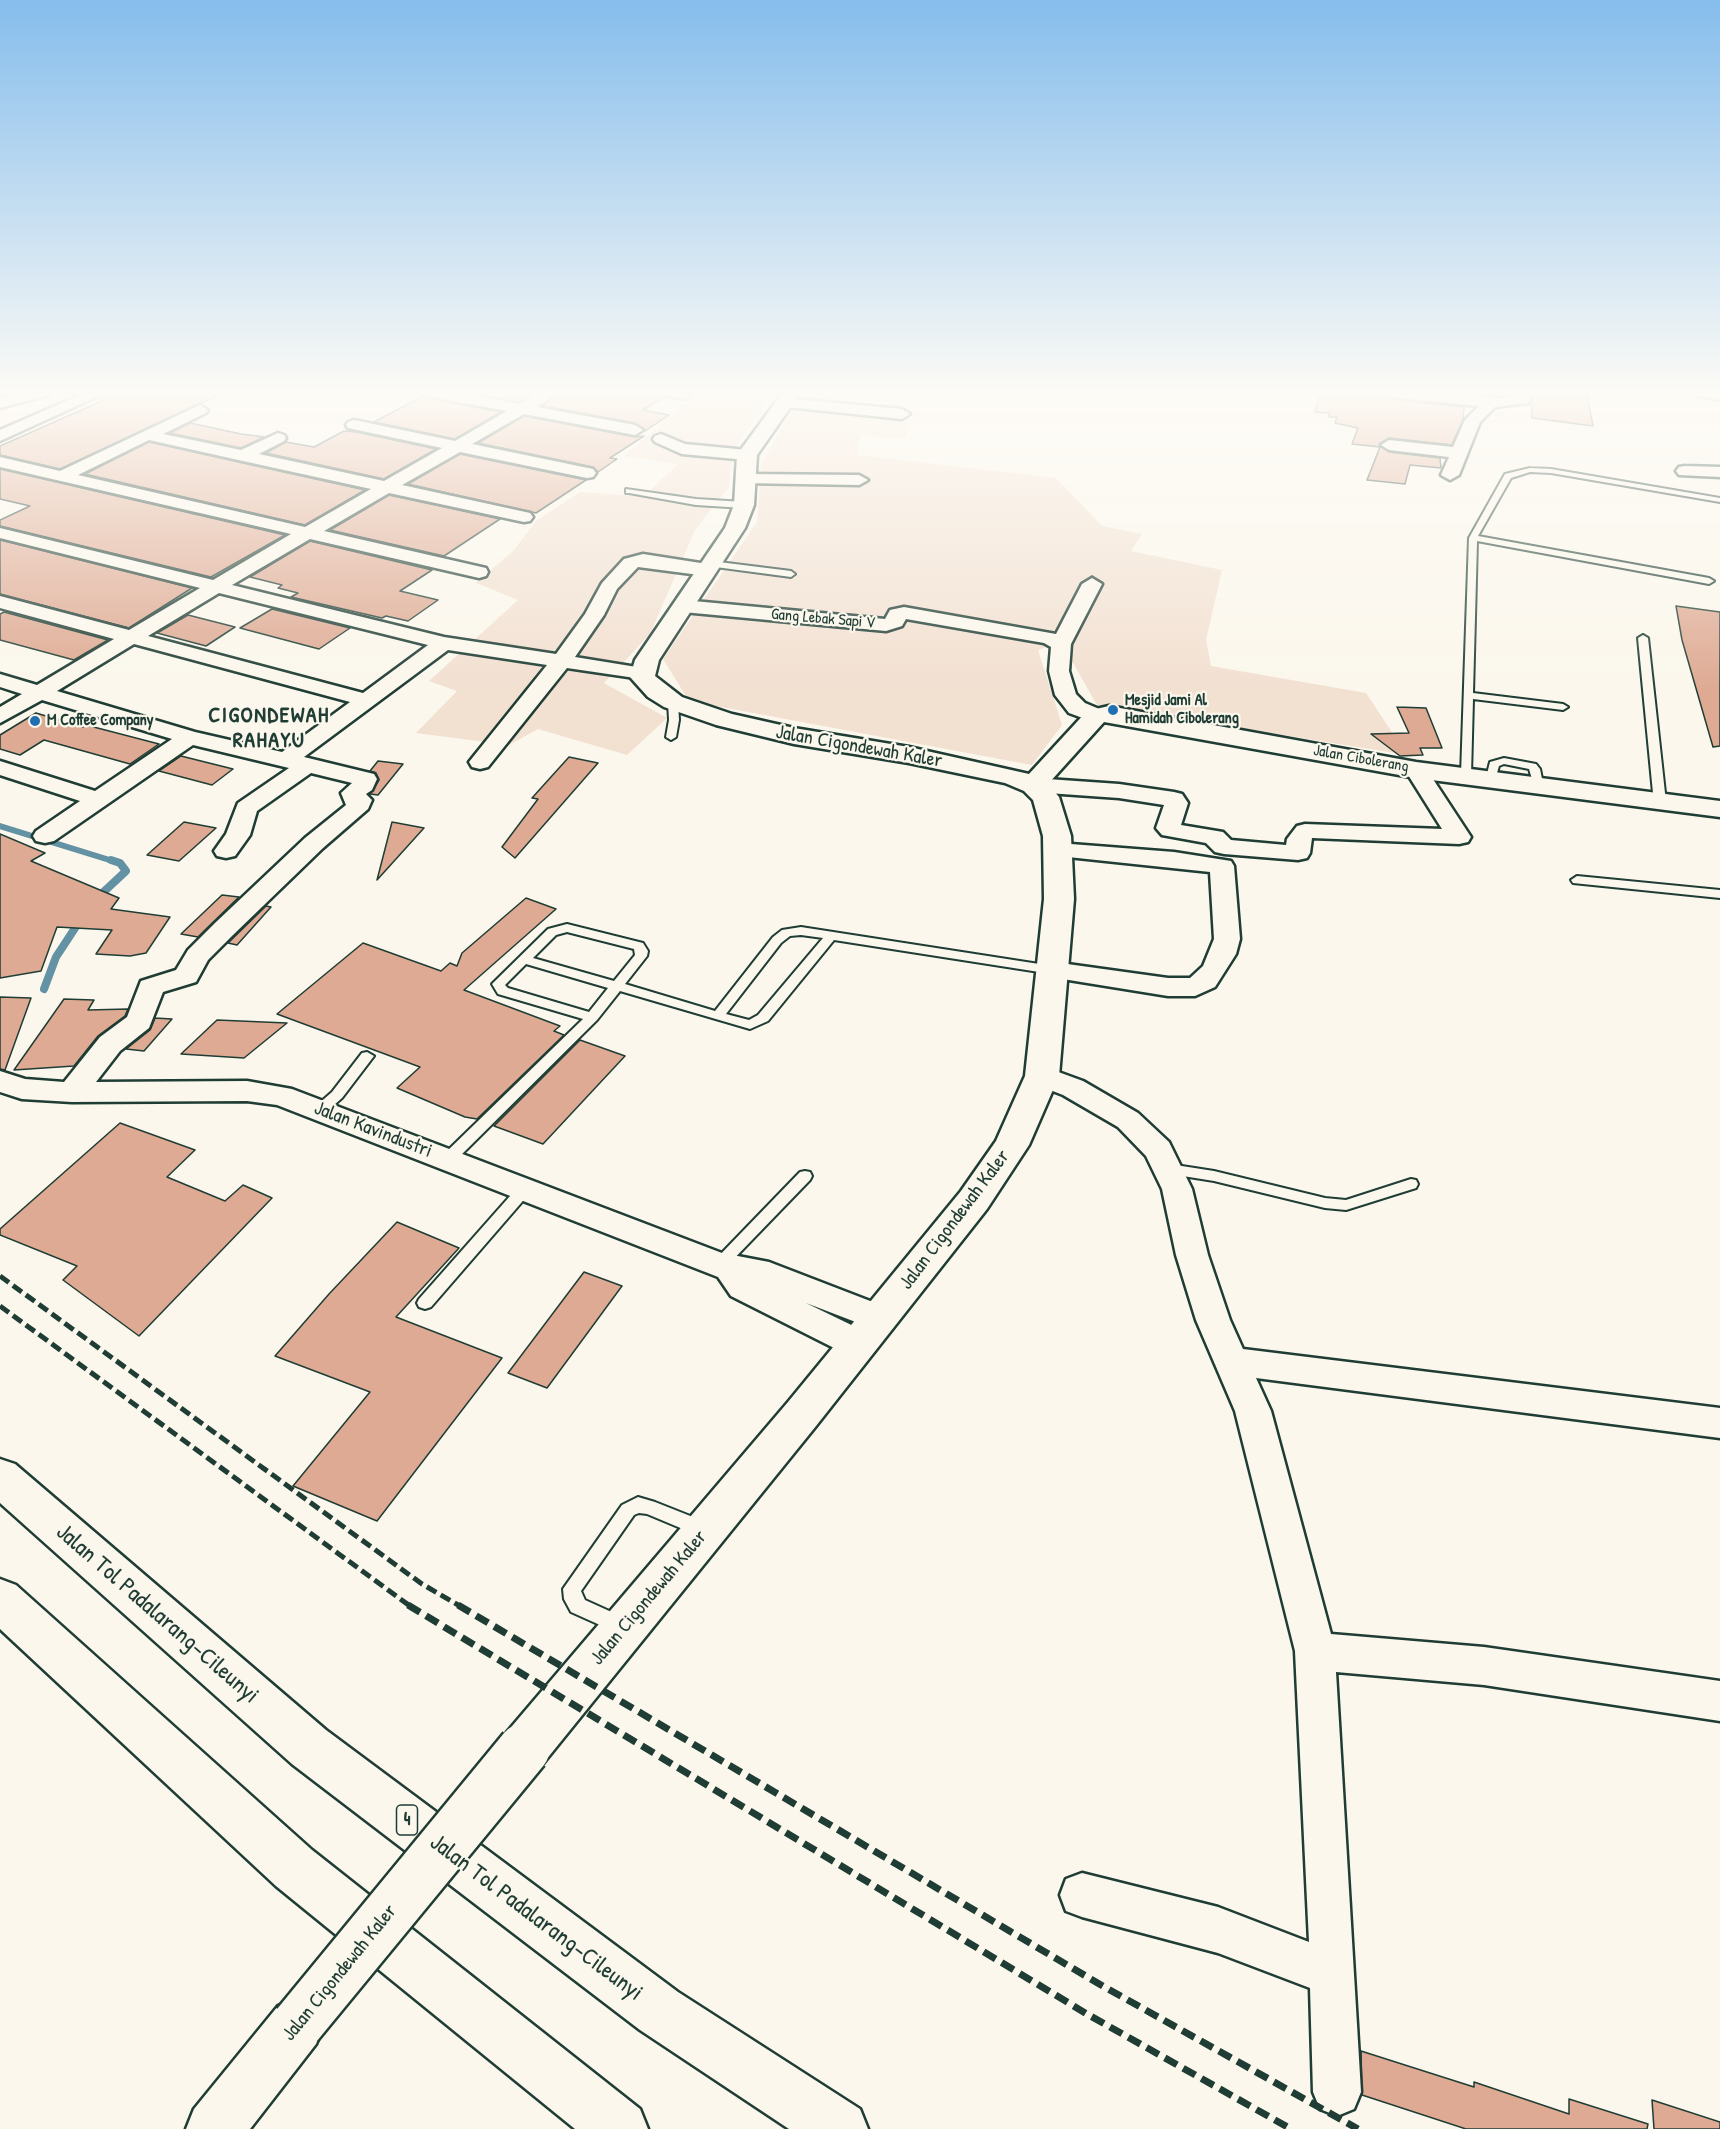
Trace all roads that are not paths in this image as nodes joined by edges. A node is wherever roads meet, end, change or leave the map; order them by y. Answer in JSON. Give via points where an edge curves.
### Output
{"nodes":[{"id":1,"x":124,"y":491,"type":"edge"},
{"id":2,"x":382,"y":491,"type":"edge"},
{"id":3,"x":404,"y":491,"type":"edge"},
{"id":4,"x":631,"y":491,"type":"edge"},
{"id":5,"x":746,"y":491,"type":"edge"},
{"id":6,"x":1500,"y":491,"type":"edge"},
{"id":7,"x":1670,"y":491,"type":"edge"},
{"id":8,"x":1720,"y":500,"type":"edge"},
{"id":9,"x":744,"y":505,"type":"junction"},
{"id":10,"x":524,"y":517,"type":"dead end"},
{"id":11,"x":0,"y":533,"type":"edge"},
{"id":12,"x":309,"y":533,"type":"junction"},
{"id":13,"x":1473,"y":538,"type":"junction"},
{"id":14,"x":709,"y":567,"type":"junction"},
{"id":15,"x":479,"y":572,"type":"dead end"},
{"id":16,"x":791,"y":574,"type":"dead end"},
{"id":17,"x":1709,"y":581,"type":"dead end"},
{"id":18,"x":1092,"y":584,"type":"dead end"},
{"id":19,"x":216,"y":587,"type":"junction"},
{"id":20,"x":0,"y":602,"type":"edge"},
{"id":21,"x":683,"y":606,"type":"junction"},
{"id":22,"x":133,"y":637,"type":"junction"},
{"id":23,"x":1642,"y":638,"type":"dead end"},
{"id":24,"x":444,"y":643,"type":"junction"},
{"id":25,"x":1061,"y":644,"type":"junction"},
{"id":26,"x":562,"y":660,"type":"junction"},
{"id":27,"x":642,"y":673,"type":"junction"},
{"id":28,"x":0,"y":680,"type":"edge"},
{"id":29,"x":40,"y":692,"type":"junction"},
{"id":30,"x":1468,"y":695,"type":"junction"},
{"id":31,"x":365,"y":700,"type":"junction"},
{"id":32,"x":673,"y":702,"type":"junction"},
{"id":33,"x":1563,"y":707,"type":"dead end"},
{"id":34,"x":0,"y":716,"type":"edge"},
{"id":35,"x":1096,"y":716,"type":"junction"},
{"id":36,"x":189,"y":737,"type":"junction"},
{"id":37,"x":671,"y":737,"type":"dead end"},
{"id":38,"x":298,"y":762,"type":"junction"},
{"id":39,"x":480,"y":762,"type":"dead end"},
{"id":40,"x":0,"y":768,"type":"edge"},
{"id":41,"x":1416,"y":770,"type":"junction"},
{"id":42,"x":1479,"y":777,"type":"junction"},
{"id":43,"x":1033,"y":785,"type":"junction"},
{"id":44,"x":100,"y":800,"type":"junction"},
{"id":45,"x":1662,"y":802,"type":"junction"},
{"id":46,"x":1719,"y":812,"type":"edge"},
{"id":47,"x":45,"y":836,"type":"dead end"},
{"id":48,"x":1058,"y":850,"type":"junction"},
{"id":49,"x":226,"y":851,"type":"dead end"},
{"id":50,"x":1223,"y":856,"type":"junction"},
{"id":51,"x":1577,"y":880,"type":"dead end"},
{"id":52,"x":1720,"y":894,"type":"edge"},
{"id":53,"x":830,"y":937,"type":"junction"},
{"id":54,"x":524,"y":959,"type":"junction"},
{"id":55,"x":1053,"y":970,"type":"junction"},
{"id":56,"x":615,"y":987,"type":"junction"},
{"id":57,"x":718,"y":1016,"type":"junction"},
{"id":58,"x":591,"y":1017,"type":"junction"},
{"id":59,"x":367,"y":1056,"type":"dead end"},
{"id":60,"x":1042,"y":1076,"type":"junction"},
{"id":61,"x":0,"y":1081,"type":"edge"},
{"id":62,"x":72,"y":1092,"type":"junction"},
{"id":63,"x":321,"y":1109,"type":"junction"},
{"id":64,"x":448,"y":1159,"type":"junction"},
{"id":65,"x":1169,"y":1168,"type":"junction"},
{"id":66,"x":805,"y":1176,"type":"dead end"},
{"id":67,"x":1411,"y":1184,"type":"dead end"},
{"id":68,"x":523,"y":1191,"type":"junction"},
{"id":69,"x":724,"y":1267,"type":"junction"},
{"id":70,"x":425,"y":1303,"type":"dead end"},
{"id":71,"x":869,"y":1331,"type":"junction"},
{"id":72,"x":1230,"y":1361,"type":"junction"},
{"id":73,"x":1720,"y":1423,"type":"edge"},
{"id":74,"x":0,"y":1477,"type":"edge"},
{"id":75,"x":705,"y":1530,"type":"junction"},
{"id":76,"x":0,"y":1600,"type":"edge"},
{"id":77,"x":625,"y":1627,"type":"junction"},
{"id":78,"x":1315,"y":1651,"type":"junction"},
{"id":79,"x":1720,"y":1701,"type":"edge"},
{"id":80,"x":1082,"y":1895,"type":"dead end"},
{"id":81,"x":1331,"y":1972,"type":"junction"},
{"id":82,"x":1337,"y":2092,"type":"dead end"},
{"id":83,"x":214,"y":2129,"type":"edge"},
{"id":84,"x":620,"y":2129,"type":"edge"},
{"id":85,"x":840,"y":2129,"type":"edge"}],
"edges":[{"from":1,"to":12,"type":"street"},
{"from":2,"to":12,"type":"street"},
{"from":3,"to":10,"type":"street"},
{"from":4,"to":9,"type":"lane"},
{"from":5,"to":9,"type":"main road"},
{"from":6,"to":13,"type":"lane"},
{"from":7,"to":8,"type":"lane"},
{"from":9,"to":14,"type":"main road","via":[[735,528]]},
{"from":11,"to":19,"type":"street"},
{"from":12,"to":15,"type":"street"},
{"from":12,"to":19,"type":"street"},
{"from":13,"to":17,"type":"lane"},
{"from":13,"to":30,"type":"lane"},
{"from":14,"to":16,"type":"lane"},
{"from":14,"to":21,"type":"main road"},
{"from":14,"to":26,"type":"street","via":[[643,560],[631,563],[609,587]]},
{"from":18,"to":25,"type":"street"},
{"from":19,"to":22,"type":"street"},
{"from":19,"to":24,"type":"street"},
{"from":20,"to":22,"type":"street"},
{"from":21,"to":25,"type":"street","name":"Gang Lebak Sapi V","via":[[886,625],[895,622],[897,614],[904,613],[1040,636]]},
{"from":21,"to":27,"type":"main road"},
{"from":22,"to":29,"type":"street"},
{"from":22,"to":31,"type":"street"},
{"from":23,"to":45,"type":"lane"},
{"from":24,"to":26,"type":"street"},
{"from":24,"to":31,"type":"street"},
{"from":25,"to":35,"type":"street","via":[[1059,677],[1066,695],[1077,708]]},
{"from":26,"to":27,"type":"street"},
{"from":26,"to":39,"type":"street"},
{"from":27,"to":32,"type":"main road","name":"Jalan Cigondewah Kaler","via":[[645,681]]},
{"from":28,"to":29,"type":"street"},
{"from":29,"to":34,"type":"street"},
{"from":29,"to":36,"type":"street"},
{"from":30,"to":33,"type":"lane"},
{"from":30,"to":42,"type":"lane"},
{"from":31,"to":38,"type":"street"},
{"from":32,"to":37,"type":"lane"},
{"from":32,"to":43,"type":"main road","name":"Jalan Cigondewah Kaler","via":[[725,720],[794,736],[986,770]]},
{"from":35,"to":41,"type":"main road","name":"Jalan Cibolerang","via":[[1114,715],[1201,729]]},
{"from":35,"to":43,"type":"main road"},
{"from":36,"to":38,"type":"street"},
{"from":36,"to":44,"type":"street"},
{"from":38,"to":49,"type":"street","via":[[246,808],[237,835]]},
{"from":38,"to":62,"type":"street","via":[[366,779],[352,793],[352,797],[360,800],[356,809],[314,843],[196,956],[185,977],[150,987],[138,1022],[110,1044]]},
{"from":40,"to":44,"type":"street"},
{"from":41,"to":42,"type":"main road","name":"Jalan Cibolerang"},
{"from":41,"to":50,"type":"street","via":[[1459,837],[1305,831],[1299,839],[1298,853]]},
{"from":42,"to":45,"type":"main road","name":"Jalan Cibolerang"},
{"from":43,"to":48,"type":"main road","name":"Jalan Cigondewah Kaler","via":[[1046,797]]},
{"from":43,"to":50,"type":"street","via":[[1174,799],[1167,828],[1214,837]]},
{"from":44,"to":47,"type":"street"},
{"from":45,"to":46,"type":"main road","name":"Jalan Cibolerang"},
{"from":48,"to":50,"type":"street","via":[[1174,859]]},
{"from":48,"to":55,"type":"main road","name":"Jalan Cigondewah Kaler","via":[[1059,899]]},
{"from":50,"to":55,"type":"street","via":[[1227,939],[1223,954],[1205,981],[1195,987],[1168,987]]},
{"from":51,"to":52,"type":"lane"},
{"from":53,"to":55,"type":"lane"},
{"from":53,"to":57,"type":"lane","via":[[801,931],[786,933]]},
{"from":53,"to":57,"type":"lane","via":[[763,1018],[750,1025]]},
{"from":54,"to":56,"type":"lane"},
{"from":54,"to":56,"type":"lane","via":[[552,932],[567,928],[639,946],[642,956]]},
{"from":54,"to":58,"type":"lane","via":[[498,984],[503,991]]},
{"from":55,"to":60,"type":"main road","name":"Jalan Cigondewah Kaler"},
{"from":56,"to":57,"type":"lane"},
{"from":56,"to":58,"type":"lane"},
{"from":58,"to":64,"type":"lane"},
{"from":59,"to":63,"type":"lane"},
{"from":60,"to":65,"type":"street","via":[[1073,1088],[1128,1120],[1158,1150]]},
{"from":60,"to":71,"type":"main road","name":"Jalan Cigondewah Kaler","via":[[1012,1145],[974,1200]]},
{"from":61,"to":62,"type":"street","name":"Jalan Kavindustri","via":[[22,1089]]},
{"from":62,"to":63,"type":"street","name":"Jalan Kavindustri","via":[[248,1091],[282,1096]]},
{"from":63,"to":64,"type":"street","name":"Jalan Kavindustri"},
{"from":64,"to":68,"type":"street","name":"Jalan Kavindustri"},
{"from":65,"to":67,"type":"lane","via":[[1346,1205]]},
{"from":65,"to":72,"type":"street","via":[[1199,1277]]},
{"from":66,"to":69,"type":"lane"},
{"from":68,"to":69,"type":"street","name":"Jalan Kavindustri"},
{"from":68,"to":70,"type":"lane"},
{"from":69,"to":71,"type":"street","name":"Jalan Kavindustri","via":[[743,1287]]},
{"from":71,"to":75,"type":"main road","name":"Jalan Cigondewah Kaler"},
{"from":72,"to":73,"type":"street"},
{"from":72,"to":78,"type":"street","via":[[1253,1411]]},
{"from":74,"to":85,"type":"main road","name":"Jalan Tol Padalarang–Cileunyi","number":"4","via":[[309,1747],[659,2011]]},
{"from":75,"to":77,"type":"main road","name":"Jalan Cigondewah Kaler"},
{"from":75,"to":77,"type":"lane","via":[[648,1507],[638,1505],[628,1510],[572,1589],[578,1606]]},
{"from":76,"to":84,"type":"main road","via":[[294,1868]]},
{"from":77,"to":83,"type":"main road","name":"Jalan Cigondewah Kaler","bridge":true},
{"from":78,"to":79,"type":"street","via":[[1484,1666]]},
{"from":78,"to":81,"type":"street"},
{"from":80,"to":81,"type":"street","via":[[1218,1930]]},
{"from":81,"to":82,"type":"street"}]}
